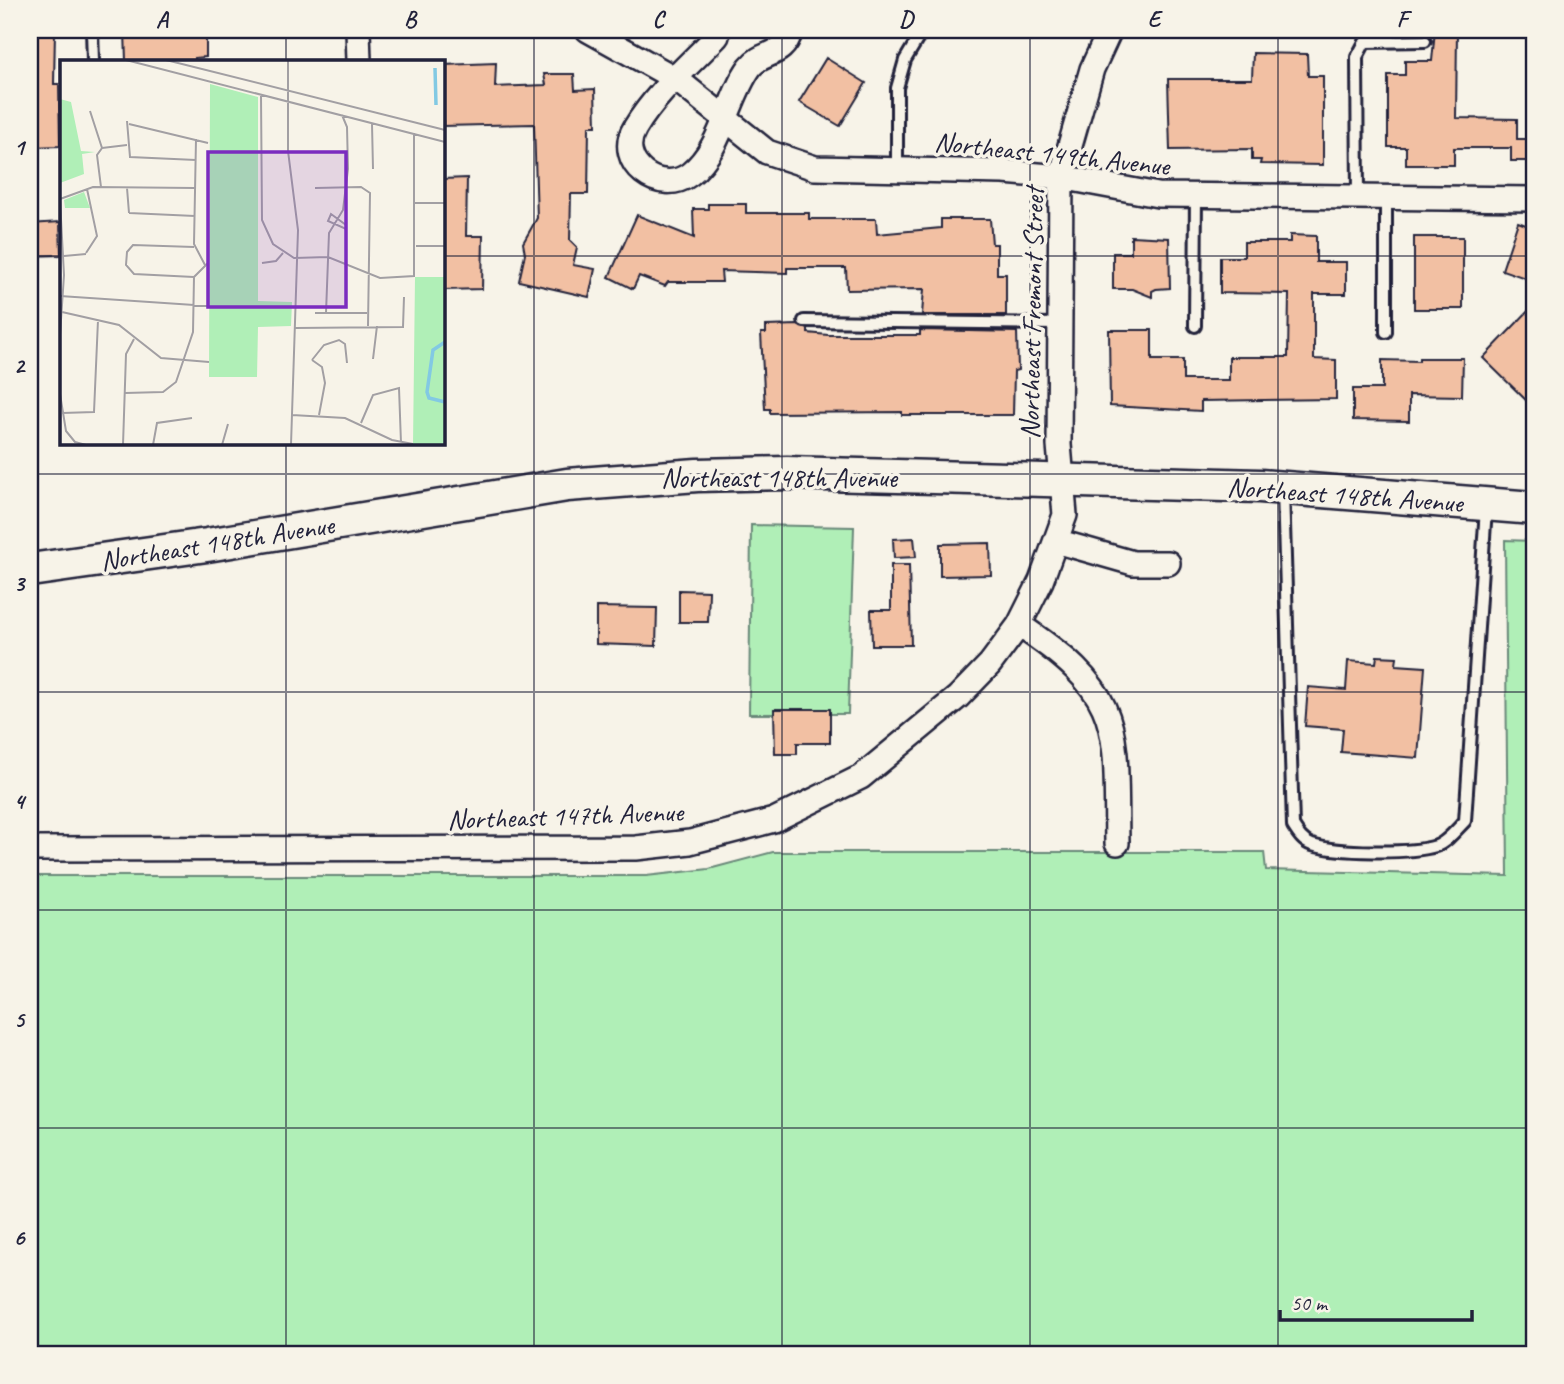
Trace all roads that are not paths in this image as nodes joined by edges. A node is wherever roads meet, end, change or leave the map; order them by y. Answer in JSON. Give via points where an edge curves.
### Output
{"nodes":[{"id":1,"x":92,"y":30,"type":"edge"},
{"id":2,"x":358,"y":30,"type":"edge"},
{"id":3,"x":588,"y":30,"type":"edge"},
{"id":4,"x":718,"y":30,"type":"edge"},
{"id":5,"x":791,"y":30,"type":"edge"},
{"id":6,"x":923,"y":30,"type":"edge"},
{"id":7,"x":1110,"y":30,"type":"edge"},
{"id":8,"x":1425,"y":41,"type":"dead end"},
{"id":9,"x":93,"y":60,"type":"edge"},
{"id":10,"x":359,"y":60,"type":"edge"},
{"id":11,"x":676,"y":79,"type":"junction"},
{"id":12,"x":726,"y":119,"type":"junction"},
{"id":13,"x":897,"y":169,"type":"junction"},
{"id":14,"x":1061,"y":177,"type":"junction"},
{"id":15,"x":1196,"y":196,"type":"junction"},
{"id":16,"x":1358,"y":197,"type":"junction"},
{"id":17,"x":1386,"y":197,"type":"junction"},
{"id":18,"x":1534,"y":199,"type":"edge"},
{"id":19,"x":803,"y":321,"type":"dead end"},
{"id":20,"x":1060,"y":324,"type":"junction"},
{"id":21,"x":1195,"y":326,"type":"dead end"},
{"id":22,"x":1386,"y":332,"type":"dead end"},
{"id":23,"x":1062,"y":479,"type":"junction"},
{"id":24,"x":1283,"y":487,"type":"junction"},
{"id":25,"x":1486,"y":504,"type":"junction"},
{"id":26,"x":1534,"y":508,"type":"edge"},
{"id":27,"x":1056,"y":541,"type":"junction"},
{"id":28,"x":1168,"y":564,"type":"dead end"},
{"id":29,"x":30,"y":570,"type":"edge"},
{"id":30,"x":1019,"y":625,"type":"junction"},
{"id":31,"x":1117,"y":843,"type":"dead end"},
{"id":32,"x":30,"y":849,"type":"edge"}],
"edges":[{"from":1,"to":9,"type":"lane"},
{"from":2,"to":10,"type":"street"},
{"from":3,"to":11,"type":"street","name":"Northeast 149th Avenue"},
{"from":4,"to":11,"type":"street"},
{"from":5,"to":12,"type":"street","via":[[777,53],[751,65]]},
{"from":6,"to":13,"type":"lane","via":[[905,60],[897,88]]},
{"from":7,"to":14,"type":"street","name":"Northeast Fremont Street","via":[[1092,69]]},
{"from":8,"to":16,"type":"lane","via":[[1365,43],[1357,57]]},
{"from":11,"to":12,"type":"street","name":"Northeast 149th Avenue"},
{"from":11,"to":12,"type":"street","via":[[633,131],[632,157],[641,171],[666,183],[692,173]]},
{"from":12,"to":13,"type":"street","name":"Northeast 149th Avenue","via":[[767,152],[791,162],[815,168]]},
{"from":13,"to":14,"type":"street","name":"Northeast 149th Avenue"},
{"from":14,"to":15,"type":"street","name":"Northeast 149th Avenue","via":[[1158,195]]},
{"from":14,"to":20,"type":"street","name":"Northeast Fremont Street"},
{"from":15,"to":16,"type":"street","name":"Northeast 149th Avenue"},
{"from":15,"to":21,"type":"lane"},
{"from":16,"to":17,"type":"street","name":"Northeast 149th Avenue"},
{"from":17,"to":18,"type":"street","name":"Northeast 149th Avenue"},
{"from":17,"to":22,"type":"lane"},
{"from":19,"to":20,"type":"lane"},
{"from":20,"to":23,"type":"street","name":"Northeast Fremont Street"},
{"from":23,"to":24,"type":"main road","name":"Northeast 148th Avenue"},
{"from":23,"to":27,"type":"street","name":"Northeast 147th Avenue","via":[[1065,515]]},
{"from":23,"to":29,"type":"main road","name":"Northeast 148th Avenue","via":[[787,472],[630,479],[503,494]]},
{"from":24,"to":25,"type":"main road","name":"Northeast 148th Avenue"},
{"from":24,"to":25,"type":"lane","via":[[1293,826],[1311,845],[1409,852],[1439,845],[1465,821]]},
{"from":25,"to":26,"type":"main road","name":"Northeast 148th Avenue"},
{"from":27,"to":28,"type":"street","via":[[1133,562]]},
{"from":27,"to":30,"type":"street","name":"Northeast 147th Avenue"},
{"from":30,"to":31,"type":"street","via":[[1083,675],[1106,711],[1115,742]]},
{"from":30,"to":32,"type":"street","name":"Northeast 147th Avenue","via":[[958,697],[890,756],[819,800],[738,832],[636,848]]}]}
